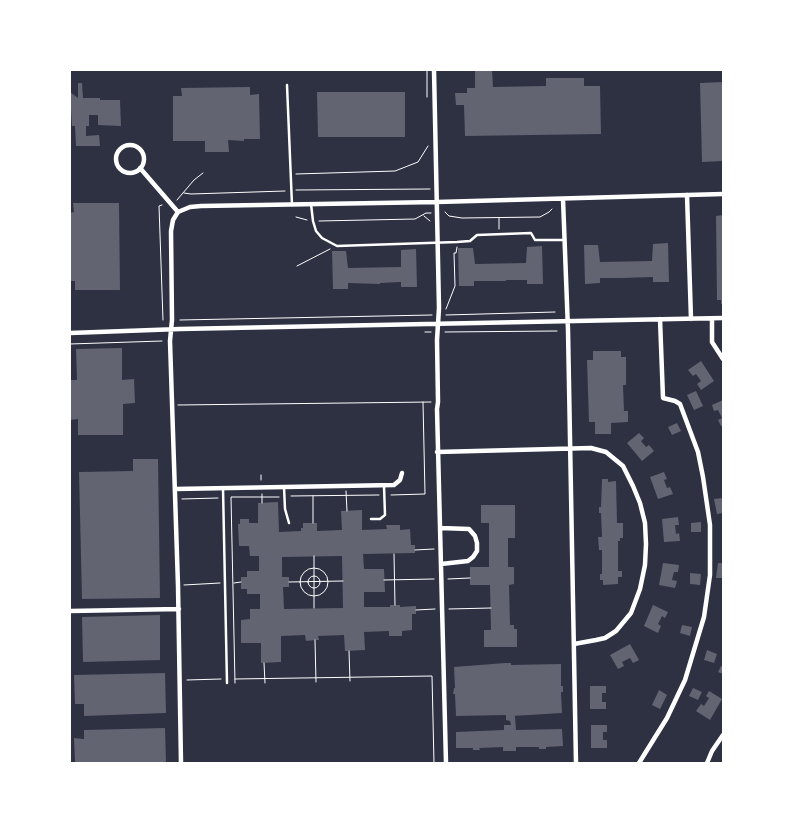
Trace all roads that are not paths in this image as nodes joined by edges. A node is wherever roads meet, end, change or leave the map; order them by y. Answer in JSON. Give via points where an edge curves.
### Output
{"nodes":[{"id":1,"x":434,"y":70,"type":"edge"},
{"id":2,"x":287,"y":85,"type":"dead end"},
{"id":3,"x":140,"y":168,"type":"junction"},
{"id":4,"x":723,"y":194,"type":"edge"},
{"id":5,"x":687,"y":195,"type":"junction"},
{"id":6,"x":563,"y":199,"type":"junction"},
{"id":7,"x":437,"y":202,"type":"junction"},
{"id":8,"x":311,"y":204,"type":"junction"},
{"id":9,"x":292,"y":205,"type":"junction"},
{"id":10,"x":178,"y":212,"type":"junction"},
{"id":11,"x":565,"y":240,"type":"junction"},
{"id":12,"x":437,"y":243,"type":"junction"},
{"id":13,"x":712,"y":318,"type":"junction"},
{"id":14,"x":723,"y":318,"type":"edge"},
{"id":15,"x":660,"y":319,"type":"junction"},
{"id":16,"x":691,"y":319,"type":"junction"},
{"id":17,"x":568,"y":322,"type":"junction"},
{"id":18,"x":438,"y":324,"type":"junction"},
{"id":19,"x":171,"y":330,"type":"junction"},
{"id":20,"x":70,"y":333,"type":"edge"},
{"id":21,"x":723,"y":359,"type":"edge"},
{"id":22,"x":570,"y":448,"type":"junction"},
{"id":23,"x":437,"y":452,"type":"junction"},
{"id":24,"x":402,"y":473,"type":"dead end"},
{"id":25,"x":383,"y":485,"type":"junction"},
{"id":26,"x":284,"y":487,"type":"junction"},
{"id":27,"x":222,"y":488,"type":"junction"},
{"id":28,"x":175,"y":489,"type":"junction"},
{"id":29,"x":371,"y":519,"type":"dead end"},
{"id":30,"x":289,"y":523,"type":"dead end"},
{"id":31,"x":440,"y":528,"type":"junction"},
{"id":32,"x":441,"y":564,"type":"junction"},
{"id":33,"x":179,"y":609,"type":"junction"},
{"id":34,"x":70,"y":612,"type":"edge"},
{"id":35,"x":574,"y":644,"type":"junction"},
{"id":36,"x":227,"y":683,"type":"dead end"},
{"id":37,"x":723,"y":735,"type":"edge"},
{"id":38,"x":181,"y":763,"type":"edge"},
{"id":39,"x":446,"y":763,"type":"edge"},
{"id":40,"x":576,"y":763,"type":"edge"},
{"id":41,"x":639,"y":763,"type":"edge"},
{"id":42,"x":707,"y":763,"type":"edge"}],
"edges":[{"from":1,"to":7,"type":"street"},
{"from":2,"to":9,"type":"lane"},
{"from":3,"to":3,"type":"street","via":[[132,173],[122,170],[117,163],[118,152],[127,146],[138,148],[143,158]]},
{"from":3,"to":10,"type":"street"},
{"from":4,"to":5,"type":"street"},
{"from":5,"to":6,"type":"street"},
{"from":5,"to":16,"type":"street"},
{"from":6,"to":7,"type":"street"},
{"from":6,"to":11,"type":"street"},
{"from":7,"to":8,"type":"street"},
{"from":7,"to":12,"type":"street"},
{"from":8,"to":9,"type":"street"},
{"from":8,"to":12,"type":"lane","via":[[316,230],[336,246]]},
{"from":9,"to":10,"type":"street","via":[[201,206]]},
{"from":10,"to":19,"type":"street","via":[[171,231]]},
{"from":11,"to":12,"type":"lane","via":[[535,240],[531,234],[499,234],[477,235],[470,241]]},
{"from":11,"to":17,"type":"street"},
{"from":12,"to":18,"type":"street"},
{"from":13,"to":14,"type":"street"},
{"from":13,"to":16,"type":"street"},
{"from":13,"to":21,"type":"street","via":[[712,342]]},
{"from":15,"to":16,"type":"street"},
{"from":15,"to":17,"type":"street"},
{"from":15,"to":41,"type":"street","via":[[663,398],[680,404],[698,452],[710,525],[710,575],[704,617],[685,680],[667,718]]},
{"from":17,"to":18,"type":"street"},
{"from":17,"to":22,"type":"street"},
{"from":18,"to":19,"type":"street"},
{"from":18,"to":23,"type":"street"},
{"from":19,"to":20,"type":"street"},
{"from":19,"to":28,"type":"street"},
{"from":22,"to":23,"type":"street"},
{"from":22,"to":35,"type":"street"},
{"from":22,"to":35,"type":"street","via":[[598,449],[623,466],[640,503],[646,544],[640,589],[625,622],[605,638]]},
{"from":23,"to":31,"type":"street"},
{"from":24,"to":25,"type":"street","via":[[397,483]]},
{"from":25,"to":26,"type":"street"},
{"from":25,"to":29,"type":"lane","via":[[385,515]]},
{"from":26,"to":27,"type":"street"},
{"from":26,"to":30,"type":"lane"},
{"from":27,"to":28,"type":"street"},
{"from":27,"to":36,"type":"lane"},
{"from":28,"to":33,"type":"street"},
{"from":31,"to":32,"type":"street"},
{"from":31,"to":32,"type":"street","via":[[469,529],[477,543],[477,551],[468,561]]},
{"from":32,"to":39,"type":"street"},
{"from":33,"to":34,"type":"street"},
{"from":33,"to":38,"type":"street"},
{"from":35,"to":40,"type":"street"},
{"from":37,"to":42,"type":"street"}]}
